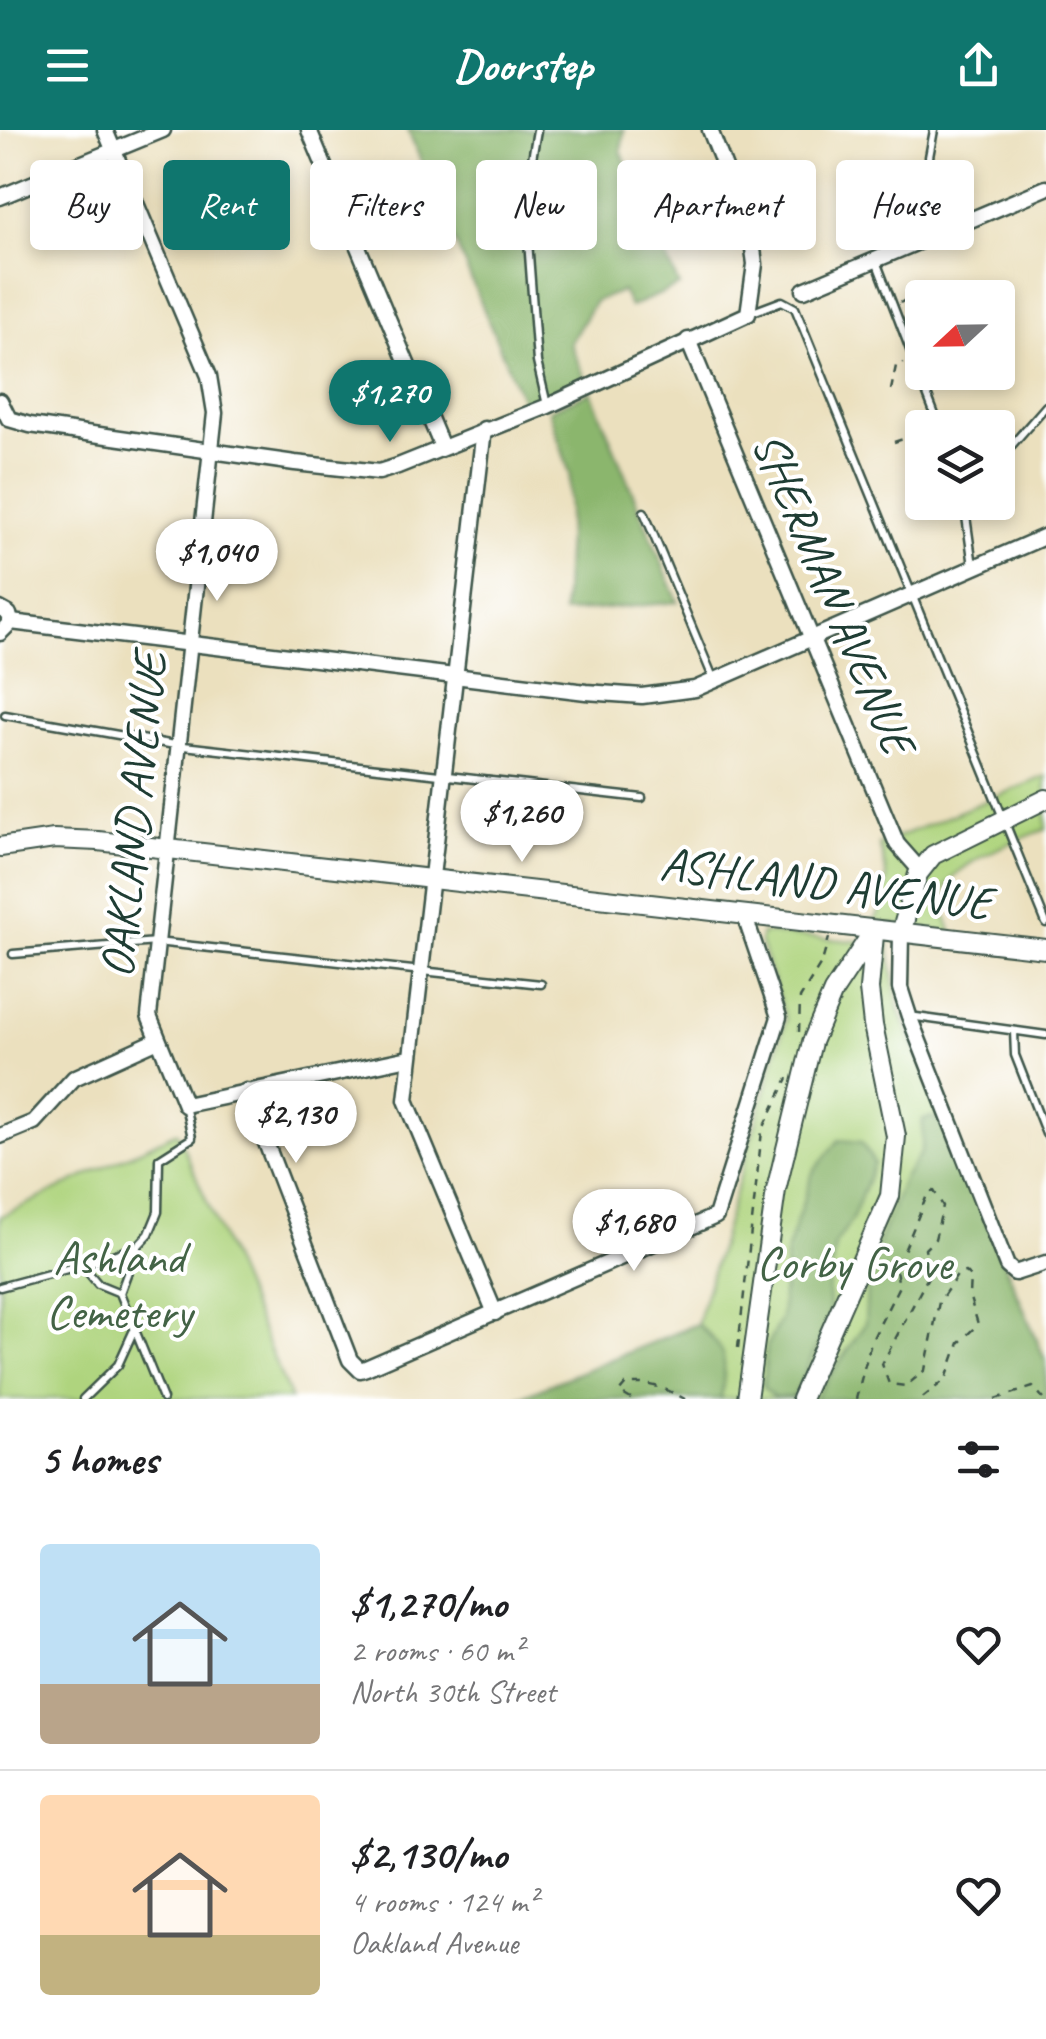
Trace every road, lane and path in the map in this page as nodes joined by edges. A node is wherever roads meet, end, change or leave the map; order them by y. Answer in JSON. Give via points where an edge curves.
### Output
{"nodes":[{"id":1,"x":104,"y":130,"type":"edge"},
{"id":2,"x":163,"y":130,"type":"edge"},
{"id":3,"x":308,"y":130,"type":"edge"},
{"id":4,"x":536,"y":130,"type":"edge"},
{"id":5,"x":710,"y":130,"type":"edge"},
{"id":6,"x":934,"y":130,"type":"edge"},
{"id":7,"x":114,"y":151,"type":"junction"},
{"id":8,"x":929,"y":160,"type":"edge"},
{"id":9,"x":1045,"y":191,"type":"edge"},
{"id":10,"x":0,"y":197,"type":"edge"},
{"id":11,"x":876,"y":260,"type":"junction"},
{"id":12,"x":804,"y":290,"type":"dead end"},
{"id":13,"x":905,"y":301,"type":"edge"},
{"id":14,"x":894,"y":306,"type":"junction"},
{"id":15,"x":748,"y":314,"type":"junction"},
{"id":16,"x":905,"y":333,"type":"edge"},
{"id":17,"x":688,"y":340,"type":"junction"},
{"id":18,"x":905,"y":362,"type":"edge"},
{"id":19,"x":891,"y":390,"type":"dead end"},
{"id":20,"x":0,"y":401,"type":"edge"},
{"id":21,"x":548,"y":406,"type":"junction"},
{"id":22,"x":1046,"y":406,"type":"edge"},
{"id":23,"x":484,"y":429,"type":"junction"},
{"id":24,"x":905,"y":438,"type":"edge"},
{"id":25,"x":894,"y":442,"type":"dead end"},
{"id":26,"x":1015,"y":442,"type":"edge"},
{"id":27,"x":442,"y":447,"type":"junction"},
{"id":28,"x":212,"y":453,"type":"junction"},
{"id":29,"x":644,"y":512,"type":"dead end"},
{"id":30,"x":966,"y":520,"type":"edge"},
{"id":31,"x":1046,"y":536,"type":"edge"},
{"id":32,"x":973,"y":567,"type":"junction"},
{"id":33,"x":909,"y":595,"type":"junction"},
{"id":34,"x":0,"y":609,"type":"edge"},
{"id":35,"x":6,"y":628,"type":"edge"},
{"id":36,"x":813,"y":640,"type":"junction"},
{"id":37,"x":190,"y":644,"type":"junction"},
{"id":38,"x":455,"y":676,"type":"junction"},
{"id":39,"x":714,"y":682,"type":"junction"},
{"id":40,"x":5,"y":715,"type":"dead end"},
{"id":41,"x":175,"y":745,"type":"junction"},
{"id":42,"x":443,"y":774,"type":"junction"},
{"id":43,"x":642,"y":798,"type":"dead end"},
{"id":44,"x":1046,"y":800,"type":"edge"},
{"id":45,"x":1001,"y":818,"type":"junction"},
{"id":46,"x":0,"y":847,"type":"edge"},
{"id":47,"x":164,"y":848,"type":"junction"},
{"id":48,"x":920,"y":870,"type":"junction"},
{"id":49,"x":431,"y":880,"type":"junction"},
{"id":50,"x":744,"y":914,"type":"junction"},
{"id":51,"x":1046,"y":923,"type":"edge"},
{"id":52,"x":874,"y":930,"type":"junction"},
{"id":53,"x":900,"y":934,"type":"junction"},
{"id":54,"x":156,"y":942,"type":"junction"},
{"id":55,"x":1046,"y":949,"type":"edge"},
{"id":56,"x":14,"y":954,"type":"dead end"},
{"id":57,"x":420,"y":970,"type":"junction"},
{"id":58,"x":541,"y":984,"type":"dead end"},
{"id":59,"x":908,"y":1016,"type":"junction"},
{"id":60,"x":1014,"y":1030,"type":"junction"},
{"id":61,"x":1046,"y":1035,"type":"edge"},
{"id":62,"x":158,"y":1040,"type":"junction"},
{"id":63,"x":409,"y":1058,"type":"junction"},
{"id":64,"x":246,"y":1091,"type":"junction"},
{"id":65,"x":185,"y":1105,"type":"junction"},
{"id":66,"x":1046,"y":1134,"type":"edge"},
{"id":67,"x":0,"y":1136,"type":"edge"},
{"id":68,"x":137,"y":1248,"type":"junction"},
{"id":69,"x":1046,"y":1264,"type":"edge"},
{"id":70,"x":82,"y":1265,"type":"junction"},
{"id":71,"x":0,"y":1286,"type":"edge"},
{"id":72,"x":120,"y":1293,"type":"junction"},
{"id":73,"x":495,"y":1313,"type":"junction"},
{"id":74,"x":134,"y":1330,"type":"junction"},
{"id":75,"x":82,"y":1399,"type":"edge"},
{"id":76,"x":164,"y":1399,"type":"edge"},
{"id":77,"x":631,"y":1399,"type":"edge"},
{"id":78,"x":685,"y":1399,"type":"edge"},
{"id":79,"x":748,"y":1399,"type":"edge"},
{"id":80,"x":801,"y":1399,"type":"edge"},
{"id":81,"x":856,"y":1399,"type":"edge"},
{"id":82,"x":921,"y":1399,"type":"edge"},
{"id":83,"x":996,"y":1399,"type":"edge"},
{"id":84,"x":1044,"y":1399,"type":"edge"}],
"edges":[{"from":1,"to":7,"type":"street","name":"OAKLAND AVENUE"},
{"from":2,"to":7,"type":"street"},
{"from":3,"to":27,"type":"street"},
{"from":4,"to":21,"type":"lane","via":[[526,200],[531,304]]},
{"from":5,"to":15,"type":"street","via":[[751,234],[756,264]]},
{"from":6,"to":8,"type":"lane"},
{"from":7,"to":10,"type":"street"},
{"from":7,"to":28,"type":"street","name":"OAKLAND AVENUE","via":[[209,376]]},
{"from":9,"to":11,"type":"street"},
{"from":11,"to":12,"type":"street"},
{"from":11,"to":14,"type":"lane"},
{"from":13,"to":14,"type":"path"},
{"from":14,"to":16,"type":"lane"},
{"from":15,"to":17,"type":"street"},
{"from":15,"to":33,"type":"lane","via":[[782,301],[795,308]]},
{"from":17,"to":21,"type":"street"},
{"from":17,"to":36,"type":"street","name":"SHERMAN AVENUE"},
{"from":18,"to":19,"type":"path","via":[[896,366]]},
{"from":20,"to":28,"type":"street","via":[[9,419],[30,425]]},
{"from":21,"to":23,"type":"street"},
{"from":22,"to":26,"type":"lane"},
{"from":23,"to":27,"type":"street"},
{"from":23,"to":38,"type":"street"},
{"from":24,"to":25,"type":"path"},
{"from":27,"to":28,"type":"street","via":[[380,472]]},
{"from":28,"to":37,"type":"street","name":"OAKLAND AVENUE"},
{"from":29,"to":39,"type":"lane"},
{"from":30,"to":32,"type":"lane"},
{"from":31,"to":32,"type":"street"},
{"from":32,"to":33,"type":"street"},
{"from":33,"to":36,"type":"street"},
{"from":33,"to":45,"type":"lane"},
{"from":34,"to":35,"type":"street","via":[[9,614]]},
{"from":35,"to":37,"type":"street"},
{"from":36,"to":39,"type":"street"},
{"from":36,"to":48,"type":"street","name":"SHERMAN AVENUE","via":[[898,844]]},
{"from":37,"to":38,"type":"street"},
{"from":37,"to":41,"type":"street","name":"OAKLAND AVENUE"},
{"from":38,"to":39,"type":"street","via":[[642,696]]},
{"from":38,"to":42,"type":"street"},
{"from":40,"to":41,"type":"lane"},
{"from":41,"to":42,"type":"lane"},
{"from":41,"to":47,"type":"street","name":"OAKLAND AVENUE"},
{"from":42,"to":43,"type":"lane"},
{"from":42,"to":49,"type":"street"},
{"from":44,"to":45,"type":"street"},
{"from":45,"to":48,"type":"street","via":[[946,846]]},
{"from":45,"to":51,"type":"lane"},
{"from":46,"to":47,"type":"street","name":"ASHLAND AVENUE","via":[[54,839]]},
{"from":47,"to":49,"type":"street","name":"ASHLAND AVENUE"},
{"from":47,"to":54,"type":"street","name":"OAKLAND AVENUE"},
{"from":48,"to":53,"type":"street"},
{"from":49,"to":50,"type":"street","name":"ASHLAND AVENUE"},
{"from":49,"to":57,"type":"street"},
{"from":50,"to":52,"type":"street","name":"ASHLAND AVENUE"},
{"from":50,"to":73,"type":"street","via":[[779,1017],[716,1216]]},
{"from":52,"to":53,"type":"street","name":"ASHLAND AVENUE"},
{"from":52,"to":79,"type":"street","via":[[833,992],[812,1042],[776,1190]]},
{"from":52,"to":80,"type":"street","via":[[872,1025],[896,1136],[890,1196]]},
{"from":53,"to":55,"type":"street","name":"ASHLAND AVENUE"},
{"from":53,"to":59,"type":"street","via":[[900,988]]},
{"from":54,"to":56,"type":"lane"},
{"from":54,"to":57,"type":"lane"},
{"from":54,"to":62,"type":"street","name":"OAKLAND AVENUE","via":[[149,1016]]},
{"from":57,"to":58,"type":"lane"},
{"from":57,"to":63,"type":"street"},
{"from":59,"to":60,"type":"lane"},
{"from":59,"to":69,"type":"street","via":[[1007,1266],[1015,1274]]},
{"from":60,"to":61,"type":"lane"},
{"from":60,"to":66,"type":"lane","via":[[1014,1055]]},
{"from":62,"to":65,"type":"street","name":"OAKLAND AVENUE"},
{"from":62,"to":67,"type":"street","via":[[74,1078],[34,1122]]},
{"from":63,"to":64,"type":"street"},
{"from":63,"to":73,"type":"street","via":[[409,1114]]},
{"from":64,"to":65,"type":"street"},
{"from":64,"to":73,"type":"street","via":[[350,1360],[360,1370]]},
{"from":65,"to":68,"type":"lane","via":[[192,1138],[159,1158],[158,1212]]},
{"from":68,"to":70,"type":"lane"},
{"from":68,"to":72,"type":"lane"},
{"from":70,"to":71,"type":"lane"},
{"from":70,"to":72,"type":"lane","via":[[98,1284]]},
{"from":72,"to":74,"type":"lane"},
{"from":74,"to":75,"type":"lane","via":[[118,1365]]},
{"from":74,"to":76,"type":"lane"},
{"from":77,"to":78,"type":"path","via":[[619,1392],[634,1384],[674,1389]]},
{"from":81,"to":82,"type":"path","via":[[870,1342],[900,1286],[896,1270],[934,1191],[942,1206],[935,1239],[925,1249],[929,1275],[882,1364],[884,1378],[906,1386],[925,1370],[939,1302],[958,1274],[970,1277],[978,1324],[959,1343],[946,1380]]},
{"from":83,"to":84,"type":"path","via":[[1033,1386]]}]}
